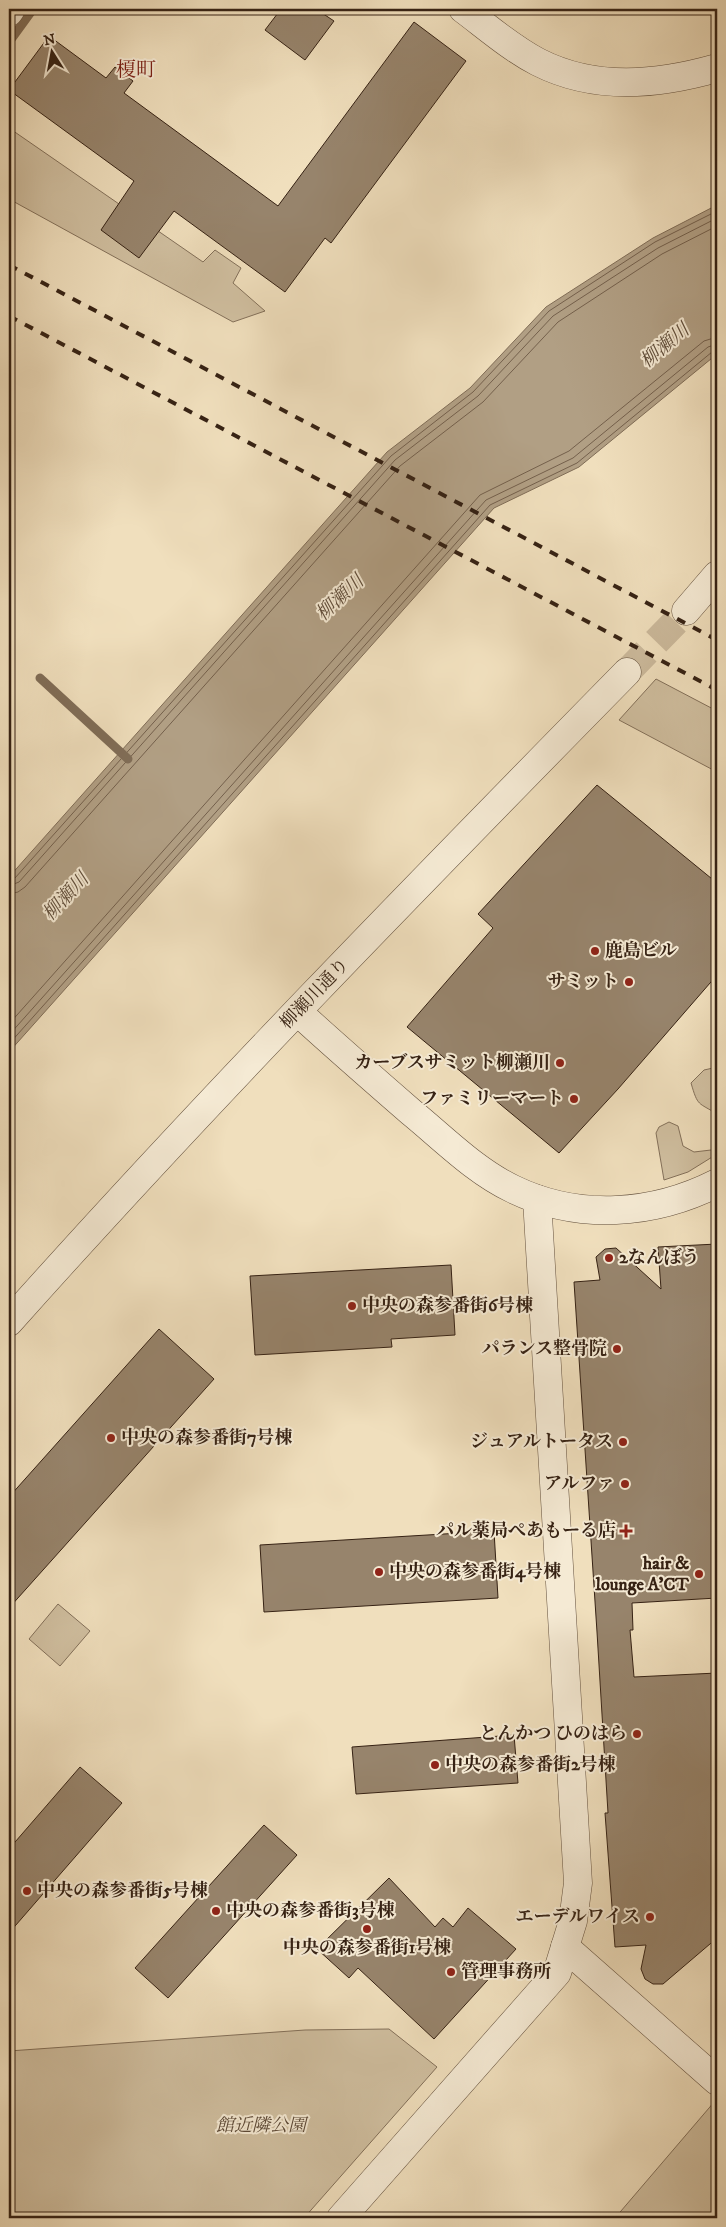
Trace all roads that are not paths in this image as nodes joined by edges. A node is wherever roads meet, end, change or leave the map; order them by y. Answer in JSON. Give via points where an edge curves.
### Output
{"nodes":[{"id":1,"x":11,"y":9,"type":"edge"},
{"id":2,"x":463,"y":9,"type":"edge"},
{"id":3,"x":9,"y":12,"type":"edge"},
{"id":4,"x":717,"y":68,"type":"edge"},
{"id":5,"x":717,"y":575,"type":"edge"},
{"id":6,"x":686,"y":611,"type":"tunnel mouth"},
{"id":7,"x":627,"y":672,"type":"tunnel mouth"},
{"id":8,"x":298,"y":1012,"type":"junction"},
{"id":9,"x":717,"y":1183,"type":"edge"},
{"id":10,"x":537,"y":1199,"type":"junction"},
{"id":11,"x":9,"y":1322,"type":"edge"},
{"id":12,"x":566,"y":1947,"type":"junction"},
{"id":13,"x":717,"y":2081,"type":"edge"},
{"id":14,"x":341,"y":2218,"type":"edge"}],
"edges":[{"from":1,"to":3,"type":"street"},
{"from":2,"to":4,"type":"street","via":[[537,61],[570,75],[608,82],[644,83]]},
{"from":5,"to":6,"type":"street"},
{"from":7,"to":8,"type":"street","name":"柳瀬川通り"},
{"from":8,"to":10,"type":"street","via":[[468,1160],[513,1189]]},
{"from":8,"to":11,"type":"street","name":"柳瀬川通り"},
{"from":9,"to":10,"type":"street","via":[[681,1199],[624,1210],[581,1209]]},
{"from":10,"to":12,"type":"street","via":[[578,1883]]},
{"from":12,"to":13,"type":"street"},
{"from":12,"to":14,"type":"street","via":[[556,1973],[548,1983]]}]}
